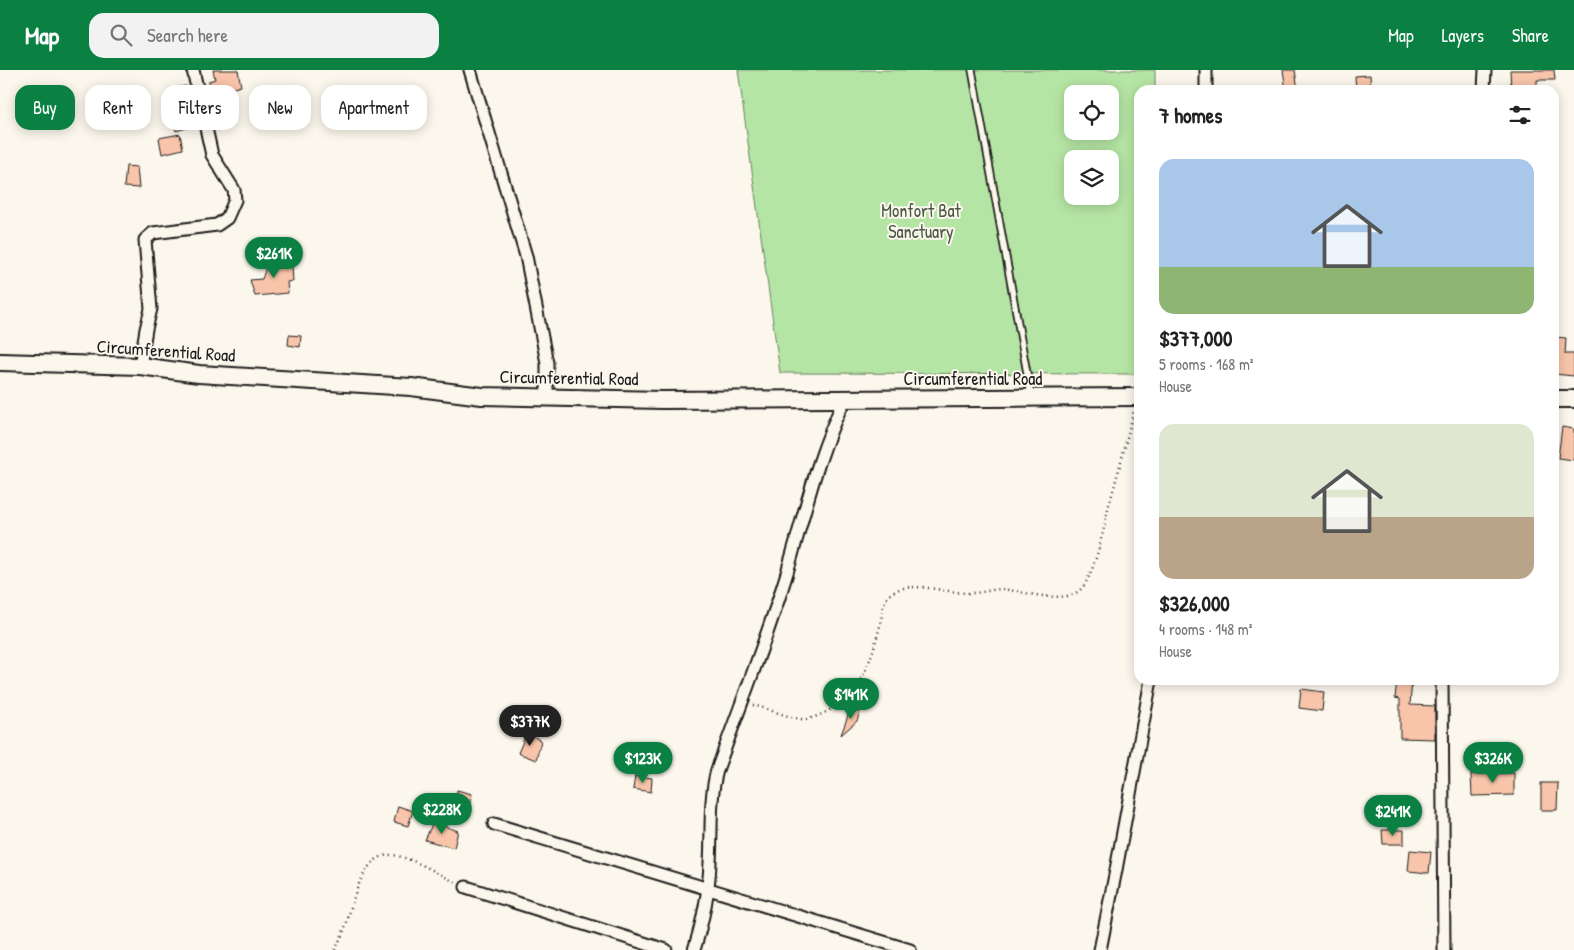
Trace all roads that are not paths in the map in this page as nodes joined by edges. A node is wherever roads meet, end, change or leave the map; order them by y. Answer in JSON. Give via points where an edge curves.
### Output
{"nodes":[{"id":1,"x":193,"y":70,"type":"edge"},
{"id":2,"x":470,"y":70,"type":"edge"},
{"id":3,"x":972,"y":70,"type":"edge"},
{"id":4,"x":1206,"y":70,"type":"edge"},
{"id":5,"x":1485,"y":70,"type":"edge"},
{"id":6,"x":1206,"y":85,"type":"edge"},
{"id":7,"x":1484,"y":85,"type":"edge"},
{"id":8,"x":0,"y":362,"type":"edge"},
{"id":9,"x":140,"y":366,"type":"junction"},
{"id":10,"x":1134,"y":397,"type":"edge"},
{"id":11,"x":547,"y":398,"type":"junction"},
{"id":12,"x":1031,"y":398,"type":"junction"},
{"id":13,"x":1574,"y":398,"type":"edge"},
{"id":14,"x":845,"y":399,"type":"junction"},
{"id":15,"x":1559,"y":399,"type":"edge"},
{"id":16,"x":1150,"y":685,"type":"edge"},
{"id":17,"x":1442,"y":685,"type":"edge"},
{"id":18,"x":494,"y":824,"type":"dead end"},
{"id":19,"x":466,"y":887,"type":"road end"},
{"id":20,"x":708,"y":890,"type":"junction"},
{"id":21,"x":666,"y":950,"type":"edge"},
{"id":22,"x":694,"y":950,"type":"edge"},
{"id":23,"x":910,"y":950,"type":"edge"},
{"id":24,"x":1100,"y":950,"type":"edge"},
{"id":25,"x":1444,"y":950,"type":"edge"}],
"edges":[{"from":1,"to":9,"type":"street","via":[[212,156],[234,190],[235,200],[227,218],[217,225],[153,233],[145,240],[151,309]]},
{"from":2,"to":11,"type":"street","via":[[526,256],[547,363]]},
{"from":3,"to":12,"type":"lane"},
{"from":4,"to":6,"type":"street"},
{"from":5,"to":7,"type":"street"},
{"from":8,"to":9,"type":"main road","name":"Circumferential Road"},
{"from":9,"to":11,"type":"main road","name":"Circumferential Road","via":[[199,374],[411,386],[482,396]]},
{"from":10,"to":12,"type":"main road","name":"Circumferential Road"},
{"from":11,"to":14,"type":"main road","name":"Circumferential Road"},
{"from":12,"to":14,"type":"main road","name":"Circumferential Road"},
{"from":13,"to":15,"type":"main road"},
{"from":14,"to":20,"type":"street","via":[[821,454],[785,577],[717,770],[713,785]]},
{"from":16,"to":24,"type":"street"},
{"from":17,"to":25,"type":"street"},
{"from":18,"to":20,"type":"street"},
{"from":19,"to":21,"type":"street"},
{"from":20,"to":22,"type":"street"},
{"from":20,"to":23,"type":"street"}]}
